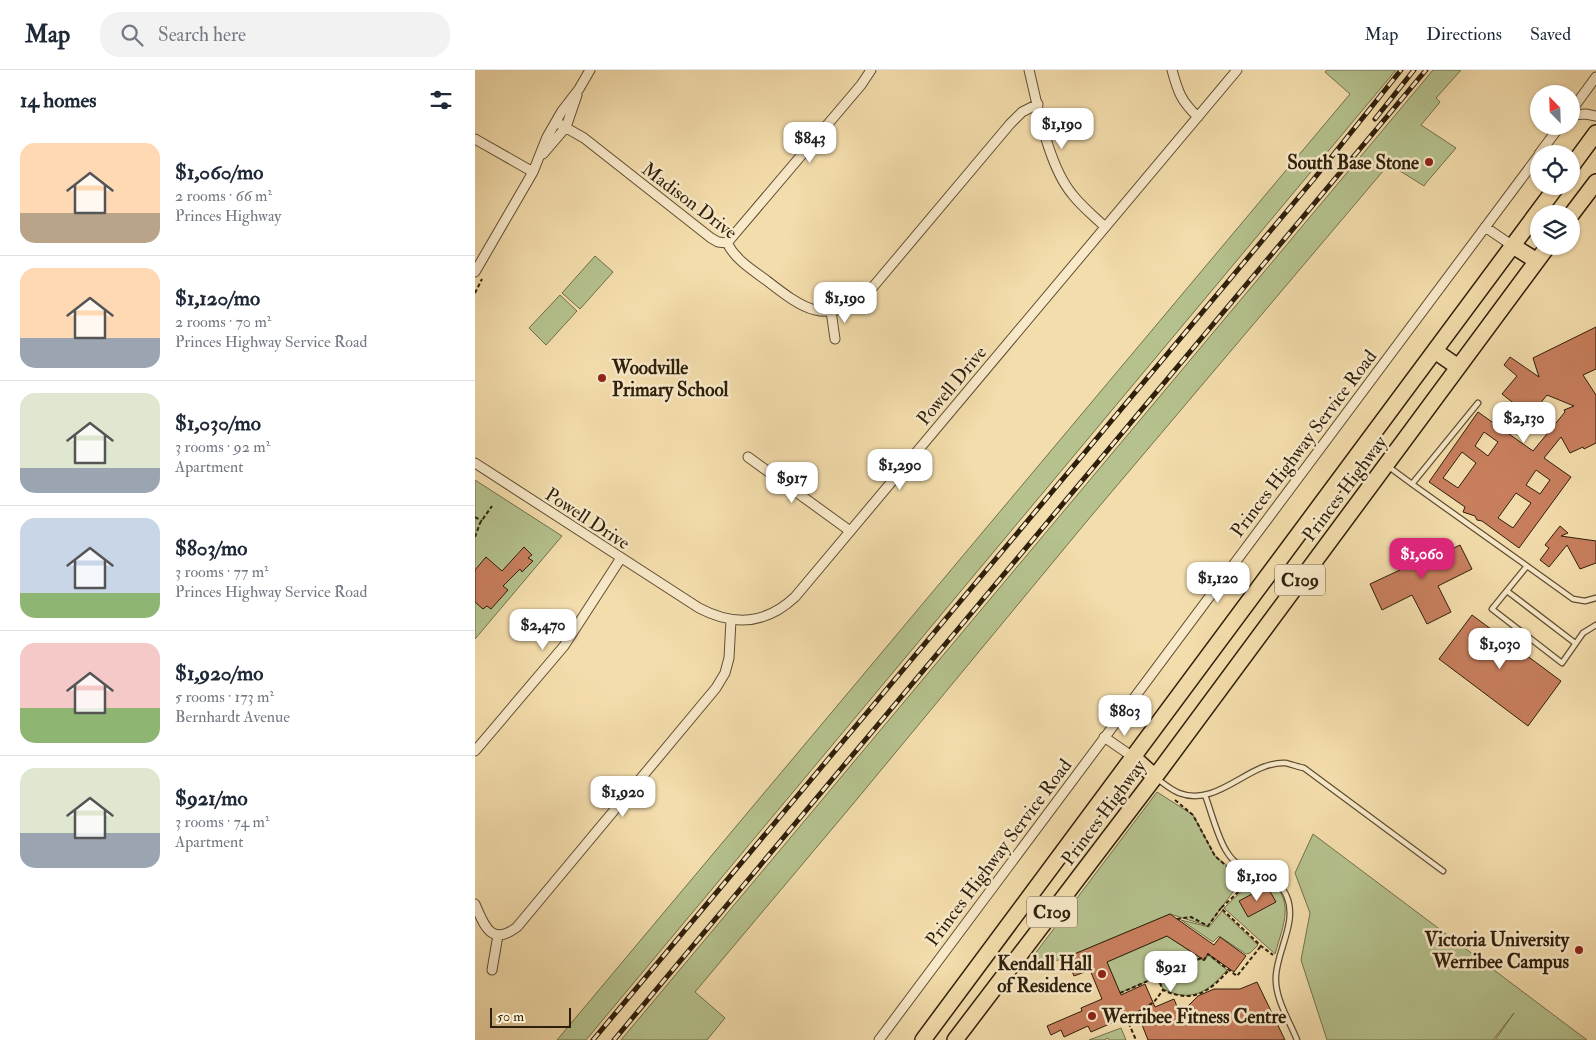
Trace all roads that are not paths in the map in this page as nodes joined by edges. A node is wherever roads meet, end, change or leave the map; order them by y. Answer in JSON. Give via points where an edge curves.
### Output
{"nodes":[{"id":1,"x":590,"y":70,"type":"edge"},
{"id":2,"x":871,"y":70,"type":"edge"},
{"id":3,"x":1029,"y":70,"type":"edge"},
{"id":4,"x":1172,"y":70,"type":"edge"},
{"id":5,"x":1237,"y":70,"type":"edge"},
{"id":6,"x":1596,"y":77,"type":"edge"},
{"id":7,"x":579,"y":89,"type":"junction"},
{"id":8,"x":1580,"y":100,"type":"edge"},
{"id":9,"x":1038,"y":104,"type":"junction"},
{"id":10,"x":1580,"y":114,"type":"edge"},
{"id":11,"x":1596,"y":116,"type":"edge"},
{"id":12,"x":1197,"y":117,"type":"junction"},
{"id":13,"x":556,"y":122,"type":"junction"},
{"id":14,"x":566,"y":127,"type":"junction"},
{"id":15,"x":1596,"y":133,"type":"edge"},
{"id":16,"x":475,"y":139,"type":"edge"},
{"id":17,"x":1580,"y":155,"type":"edge"},
{"id":18,"x":539,"y":158,"type":"junction"},
{"id":19,"x":1530,"y":166,"type":"edge"},
{"id":20,"x":533,"y":172,"type":"junction"},
{"id":21,"x":1596,"y":182,"type":"edge"},
{"id":22,"x":1550,"y":195,"type":"edge"},
{"id":23,"x":1579,"y":205,"type":"edge"},
{"id":24,"x":1105,"y":226,"type":"junction"},
{"id":25,"x":1485,"y":227,"type":"junction"},
{"id":26,"x":727,"y":243,"type":"junction"},
{"id":27,"x":1513,"y":246,"type":"junction"},
{"id":28,"x":1541,"y":255,"type":"edge"},
{"id":29,"x":1537,"y":260,"type":"junction"},
{"id":30,"x":475,"y":272,"type":"edge"},
{"id":31,"x":831,"y":311,"type":"junction"},
{"id":32,"x":835,"y":339,"type":"dead end"},
{"id":33,"x":1435,"y":351,"type":"junction"},
{"id":34,"x":1458,"y":367,"type":"junction"},
{"id":35,"x":1478,"y":403,"type":"dead end"},
{"id":36,"x":748,"y":457,"type":"dead end"},
{"id":37,"x":475,"y":463,"type":"edge"},
{"id":38,"x":1386,"y":465,"type":"junction"},
{"id":39,"x":1411,"y":484,"type":"junction"},
{"id":40,"x":850,"y":531,"type":"junction"},
{"id":41,"x":621,"y":558,"type":"junction"},
{"id":42,"x":1527,"y":566,"type":"junction"},
{"id":43,"x":1507,"y":591,"type":"junction"},
{"id":44,"x":1596,"y":598,"type":"edge"},
{"id":45,"x":731,"y":620,"type":"junction"},
{"id":46,"x":1596,"y":625,"type":"edge"},
{"id":47,"x":1575,"y":643,"type":"junction"},
{"id":48,"x":1104,"y":737,"type":"junction"},
{"id":49,"x":475,"y":751,"type":"edge"},
{"id":50,"x":1133,"y":757,"type":"junction"},
{"id":51,"x":1155,"y":777,"type":"junction"},
{"id":52,"x":1205,"y":795,"type":"junction"},
{"id":53,"x":1443,"y":871,"type":"dead end"},
{"id":54,"x":475,"y":904,"type":"edge"},
{"id":55,"x":498,"y":935,"type":"junction"},
{"id":56,"x":492,"y":970,"type":"dead end"},
{"id":57,"x":879,"y":1040,"type":"edge"},
{"id":58,"x":923,"y":1040,"type":"edge"},
{"id":59,"x":955,"y":1040,"type":"edge"},
{"id":60,"x":1297,"y":1040,"type":"edge"}],
"edges":[{"from":1,"to":7,"type":"street"},
{"from":2,"to":26,"type":"street"},
{"from":3,"to":9,"type":"street"},
{"from":4,"to":12,"type":"street","via":[[1178,91]]},
{"from":5,"to":12,"type":"street","name":"Powell Drive"},
{"from":6,"to":8,"type":"street"},
{"from":7,"to":13,"type":"street"},
{"from":7,"to":14,"type":"street"},
{"from":9,"to":24,"type":"street","via":[[1059,175],[1084,208]]},
{"from":9,"to":31,"type":"street","name":"Madison Drive","via":[[1022,112],[1010,124],[867,294],[843,309]]},
{"from":10,"to":11,"type":"street"},
{"from":12,"to":24,"type":"street","name":"Powell Drive"},
{"from":13,"to":14,"type":"street","name":"Madison Drive"},
{"from":13,"to":18,"type":"street"},
{"from":14,"to":18,"type":"street"},
{"from":14,"to":26,"type":"street","name":"Madison Drive","via":[[711,238]]},
{"from":15,"to":17,"type":"highway"},
{"from":16,"to":20,"type":"street"},
{"from":18,"to":20,"type":"street"},
{"from":19,"to":25,"type":"street","name":"Princes Highway Service Road"},
{"from":20,"to":30,"type":"street"},
{"from":21,"to":23,"type":"highway"},
{"from":22,"to":27,"type":"highway","name":"Princes Highway","number":"C109"},
{"from":24,"to":40,"type":"street","name":"Powell Drive"},
{"from":25,"to":27,"type":"street"},
{"from":25,"to":48,"type":"street","name":"Princes Highway Service Road"},
{"from":26,"to":31,"type":"street","name":"Madison Drive","via":[[738,259],[786,296],[810,309]]},
{"from":27,"to":29,"type":"highway"},
{"from":27,"to":33,"type":"highway","name":"Princes Highway","number":"C109"},
{"from":28,"to":29,"type":"highway","name":"Princes Highway","number":"C109"},
{"from":29,"to":34,"type":"highway","name":"Princes Highway","number":"C109"},
{"from":31,"to":32,"type":"street"},
{"from":33,"to":34,"type":"highway"},
{"from":33,"to":50,"type":"highway","name":"Princes Highway","number":"C109"},
{"from":34,"to":38,"type":"highway","name":"Princes Highway","number":"C109"},
{"from":35,"to":39,"type":"lane"},
{"from":36,"to":40,"type":"street"},
{"from":37,"to":41,"type":"street","name":"Powell Drive"},
{"from":38,"to":39,"type":"lane"},
{"from":38,"to":51,"type":"highway","name":"Princes Highway","number":"C109"},
{"from":39,"to":42,"type":"lane"},
{"from":40,"to":45,"type":"street","name":"Powell Drive","via":[[785,606],[759,618]]},
{"from":41,"to":45,"type":"street","name":"Powell Drive","via":[[699,608]]},
{"from":41,"to":49,"type":"street","via":[[564,646]]},
{"from":42,"to":43,"type":"lane"},
{"from":42,"to":44,"type":"lane","via":[[1573,599],[1585,601]]},
{"from":43,"to":47,"type":"lane"},
{"from":43,"to":47,"type":"lane","via":[[1492,609],[1562,663]]},
{"from":45,"to":55,"type":"street","via":[[729,658],[716,688],[517,927]]},
{"from":46,"to":47,"type":"lane"},
{"from":48,"to":50,"type":"street"},
{"from":48,"to":57,"type":"street","name":"Princes Highway Service Road"},
{"from":50,"to":51,"type":"highway"},
{"from":50,"to":58,"type":"highway","name":"Princes Highway","number":"C109"},
{"from":51,"to":52,"type":"lane","via":[[1178,793]]},
{"from":51,"to":59,"type":"highway","name":"Princes Highway","number":"C109"},
{"from":52,"to":53,"type":"lane","via":[[1266,767],[1285,763],[1304,768]]},
{"from":52,"to":60,"type":"lane","via":[[1227,852],[1240,866],[1278,883],[1286,894],[1291,917],[1279,959],[1277,991]]},
{"from":54,"to":55,"type":"street","via":[[488,930]]},
{"from":55,"to":56,"type":"street"}]}
